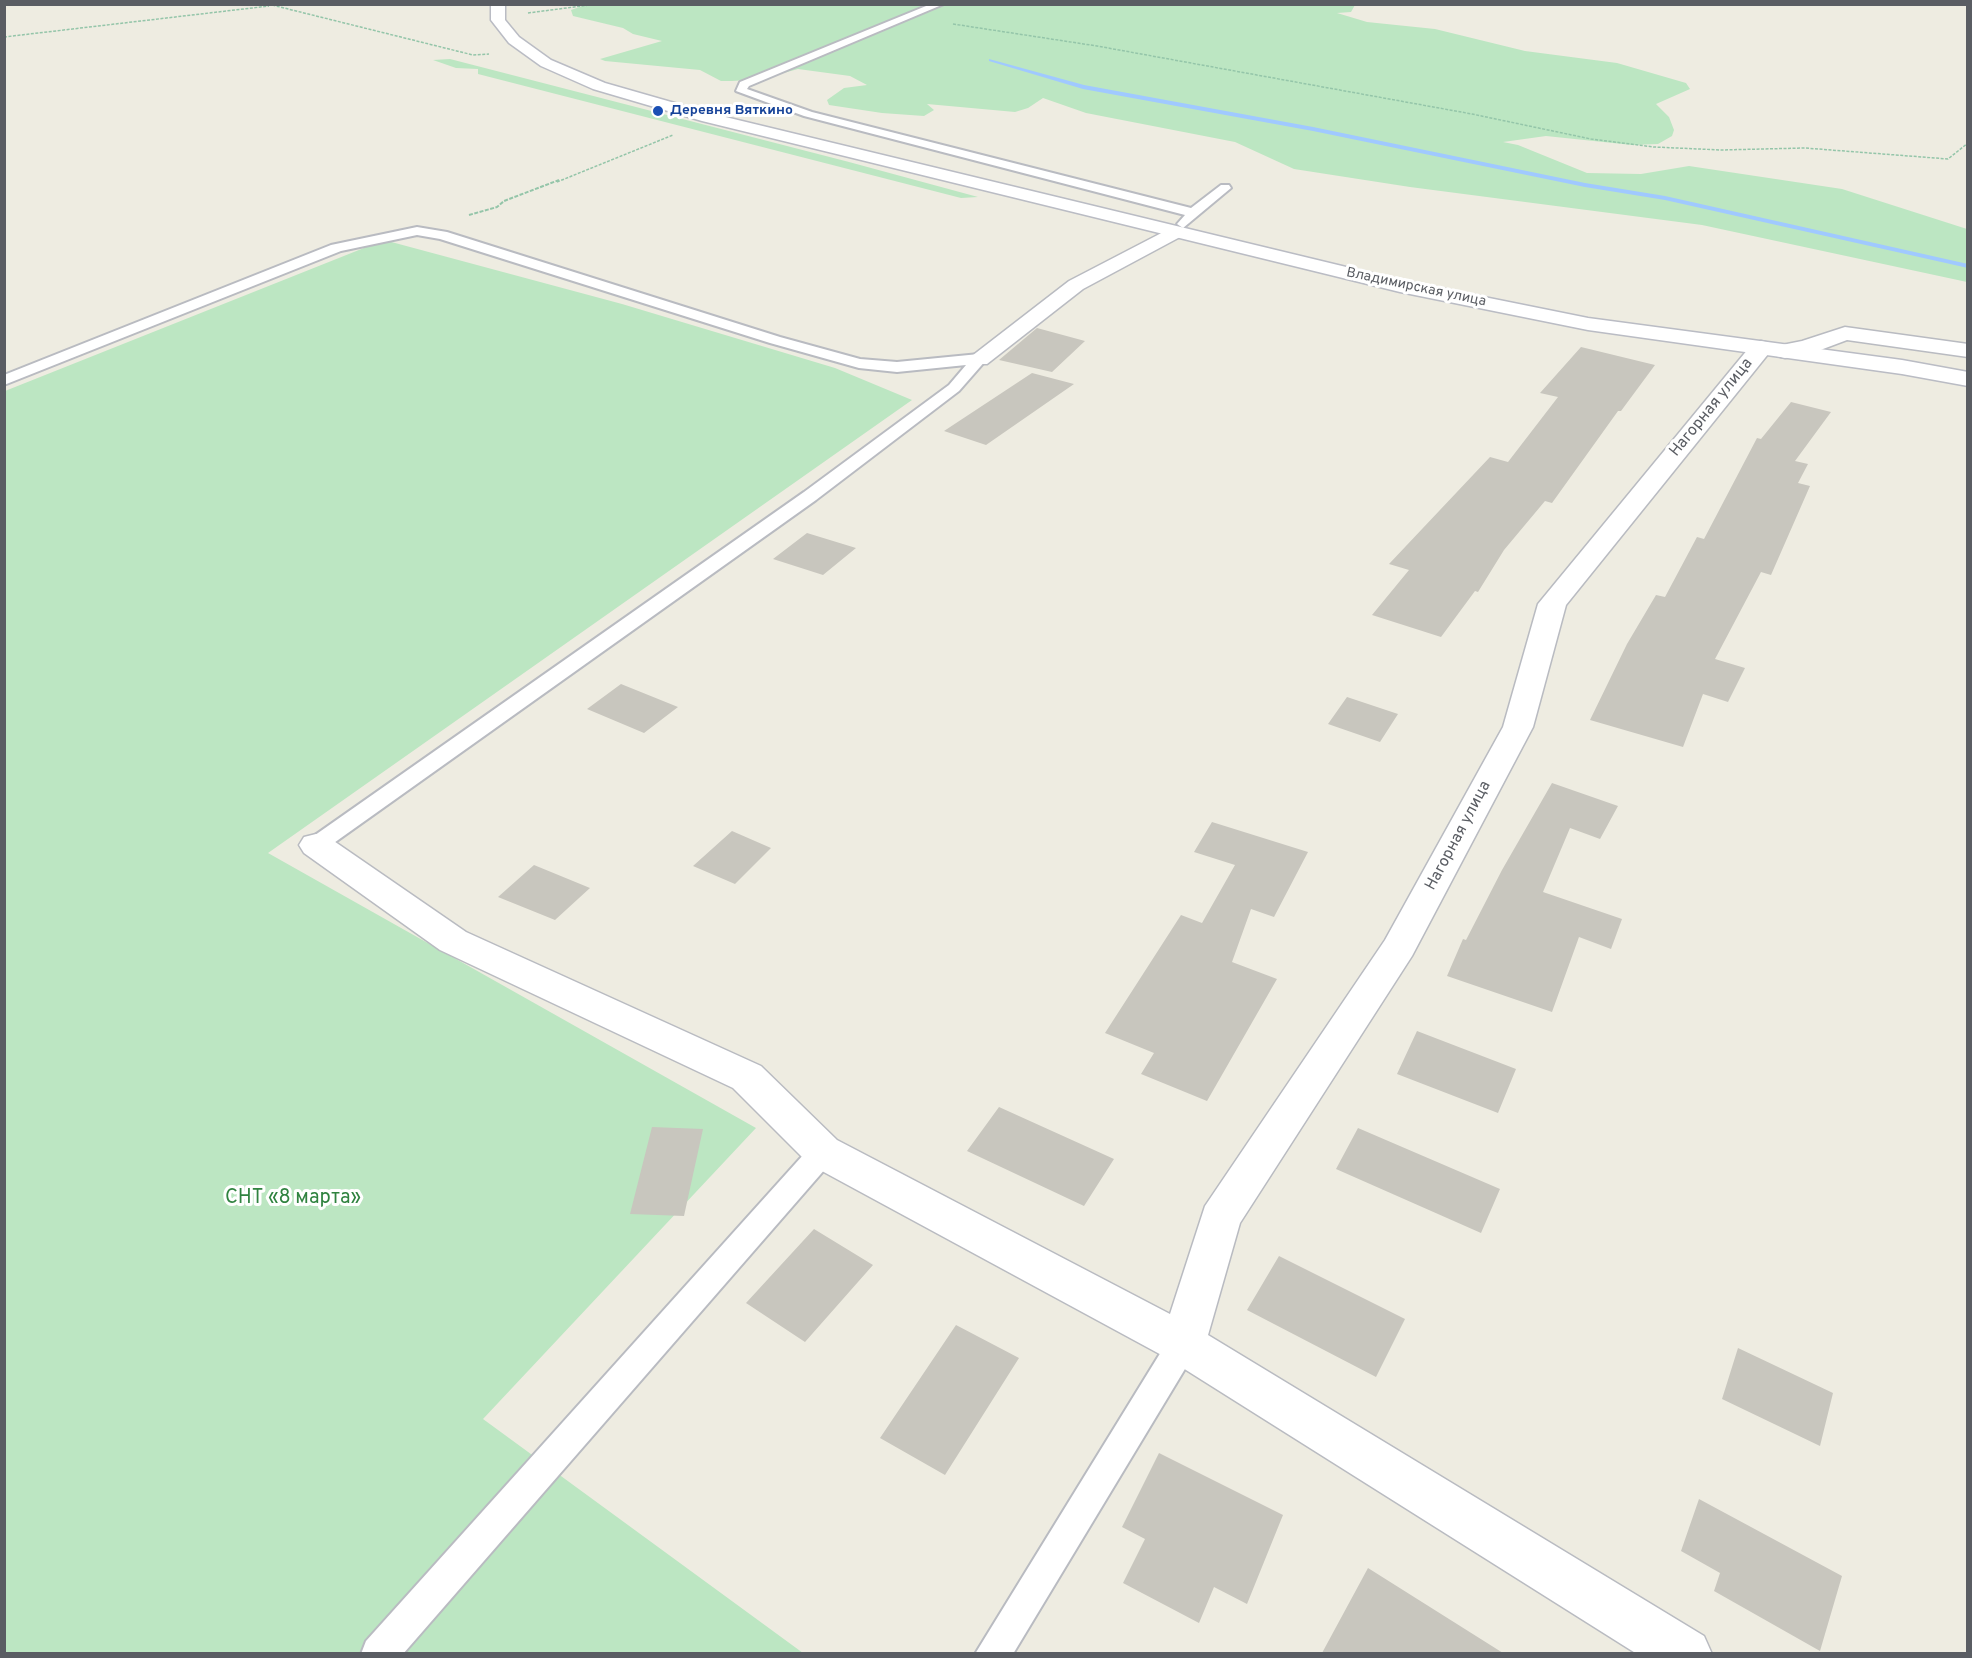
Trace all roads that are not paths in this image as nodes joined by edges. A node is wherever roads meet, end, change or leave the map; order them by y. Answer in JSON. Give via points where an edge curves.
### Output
{"nodes":[{"id":1,"x":940,"y":4,"type":"edge"},
{"id":2,"x":498,"y":10,"type":"edge"},
{"id":3,"x":1226,"y":188,"type":"dead end"},
{"id":4,"x":1194,"y":213,"type":"junction"},
{"id":5,"x":1173,"y":233,"type":"junction"},
{"id":6,"x":1773,"y":349,"type":"junction"},
{"id":7,"x":1968,"y":351,"type":"edge"},
{"id":8,"x":979,"y":359,"type":"junction"},
{"id":9,"x":1968,"y":379,"type":"edge"},
{"id":10,"x":4,"y":381,"type":"edge"},
{"id":11,"x":316,"y":845,"type":"joint"},
{"id":12,"x":823,"y":1152,"type":"junction"},
{"id":13,"x":1183,"y":1344,"type":"junction"},
{"id":14,"x":379,"y":1653,"type":"edge"},
{"id":15,"x":993,"y":1653,"type":"edge"},
{"id":16,"x":1686,"y":1653,"type":"edge"}],
"edges":[{"from":1,"to":4,"type":"lane","via":[[744,84],[741,91],[808,114]]},
{"from":2,"to":5,"type":"street","name":"Владимирская улица","via":[[498,20],[514,40],[546,63],[599,86],[708,118]]},
{"from":3,"to":4,"type":"lane"},
{"from":4,"to":5,"type":"lane"},
{"from":5,"to":6,"type":"street","name":"Владимирская улица","via":[[1588,324]]},
{"from":5,"to":8,"type":"street","via":[[1076,285]]},
{"from":6,"to":7,"type":"street","via":[[1807,347],[1845,333]]},
{"from":6,"to":9,"type":"street","name":"Владимирская улица"},
{"from":6,"to":13,"type":"street","name":"Нагорная улица","via":[[1552,604],[1518,727],[1399,947],[1220,1218]]},
{"from":8,"to":10,"type":"lane","via":[[897,367],[859,363],[442,235],[417,231],[336,248]]},
{"from":8,"to":11,"type":"lane","via":[[954,388],[810,496]]},
{"from":11,"to":12,"type":"street","via":[[453,940],[747,1077]]},
{"from":12,"to":13,"type":"street"},
{"from":12,"to":14,"type":"lane"},
{"from":13,"to":15,"type":"lane"},
{"from":13,"to":16,"type":"street"}]}
